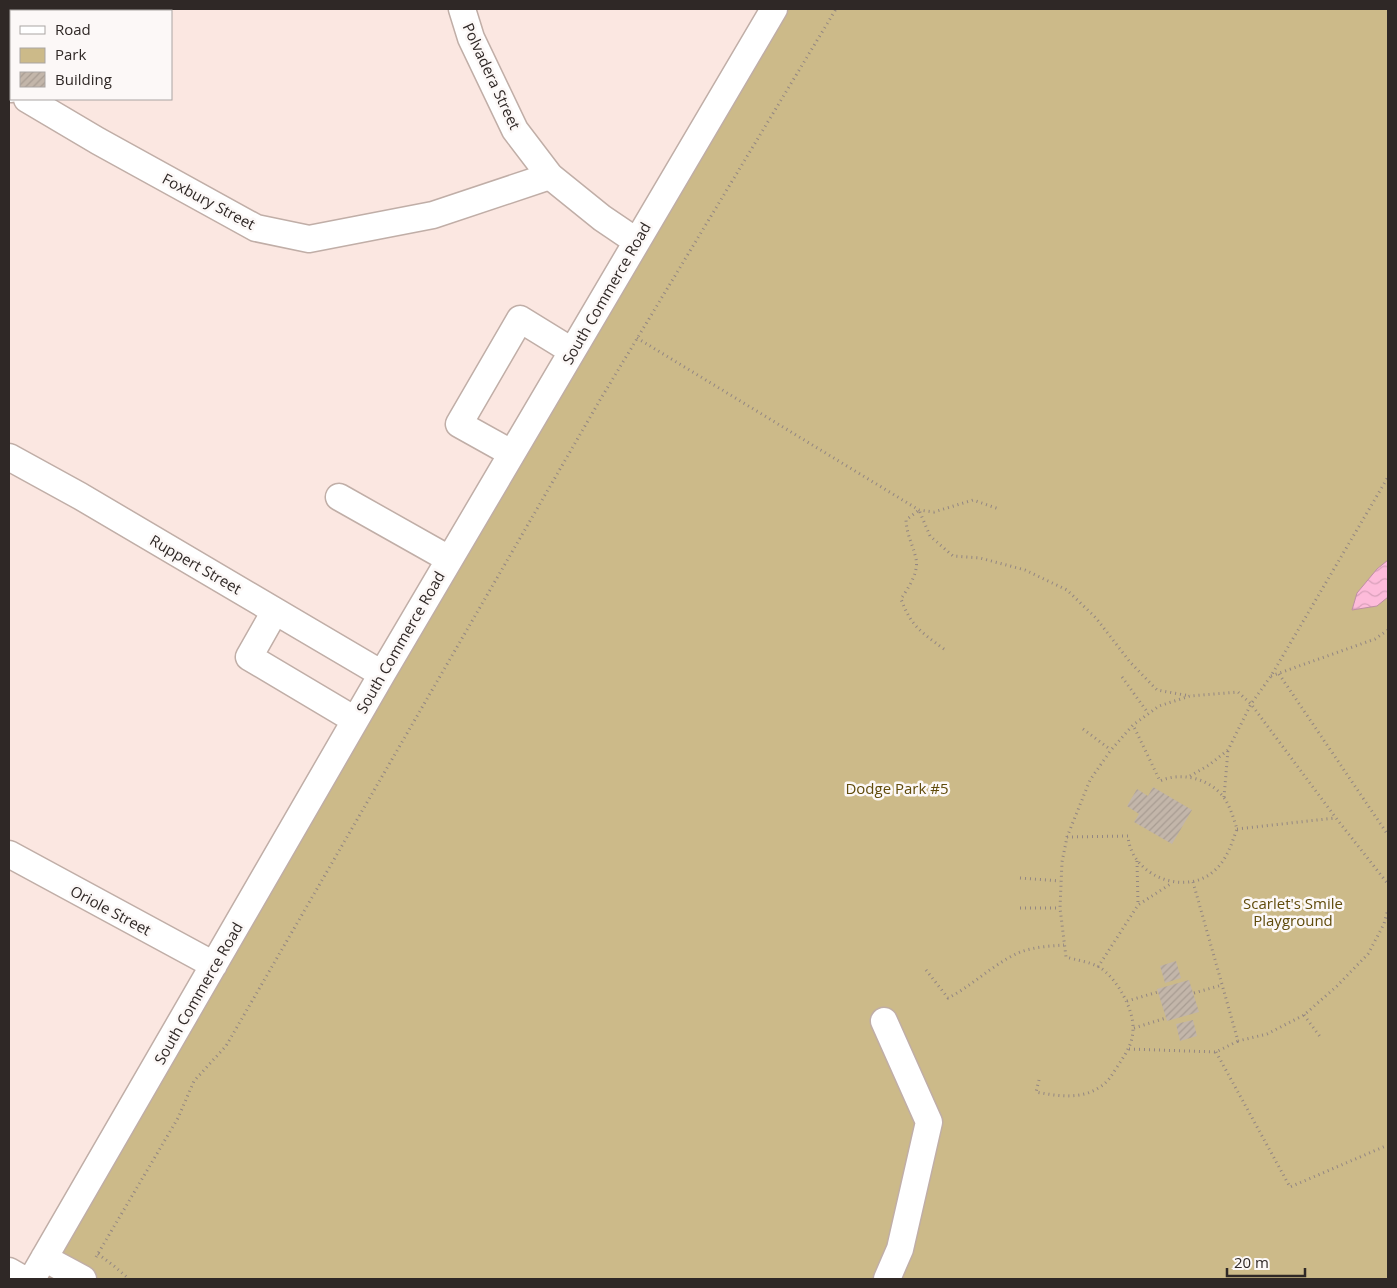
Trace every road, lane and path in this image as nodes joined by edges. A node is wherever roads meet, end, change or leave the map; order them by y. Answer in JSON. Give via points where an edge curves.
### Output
{"nodes":[{"id":1,"x":462,"y":9,"type":"edge"},
{"id":2,"x":774,"y":9,"type":"edge"},
{"id":3,"x":836,"y":9,"type":"edge"},
{"id":4,"x":29,"y":100,"type":"edge"},
{"id":5,"x":550,"y":176,"type":"junction"},
{"id":6,"x":636,"y":240,"type":"junction"},
{"id":7,"x":637,"y":338,"type":"junction"},
{"id":8,"x":572,"y":351,"type":"junction"},
{"id":9,"x":511,"y":453,"type":"junction"},
{"id":10,"x":9,"y":457,"type":"edge"},
{"id":11,"x":1388,"y":477,"type":"edge"},
{"id":12,"x":339,"y":497,"type":"dead end"},
{"id":13,"x":999,"y":509,"type":"dead end"},
{"id":14,"x":919,"y":510,"type":"junction"},
{"id":15,"x":449,"y":559,"type":"junction"},
{"id":16,"x":274,"y":611,"type":"junction"},
{"id":17,"x":1388,"y":630,"type":"edge"},
{"id":18,"x":944,"y":649,"type":"dead end"},
{"id":19,"x":382,"y":674,"type":"junction"},
{"id":20,"x":1279,"y":674,"type":"junction"},
{"id":21,"x":1271,"y":676,"type":"junction"},
{"id":22,"x":1122,"y":677,"type":"dead end"},
{"id":23,"x":1190,"y":696,"type":"junction"},
{"id":24,"x":1252,"y":704,"type":"junction"},
{"id":25,"x":1148,"y":714,"type":"junction"},
{"id":26,"x":355,"y":720,"type":"junction"},
{"id":27,"x":1133,"y":725,"type":"junction"},
{"id":28,"x":1084,"y":729,"type":"dead end"},
{"id":29,"x":1111,"y":750,"type":"junction"},
{"id":30,"x":1228,"y":750,"type":"junction"},
{"id":31,"x":1189,"y":776,"type":"junction"},
{"id":32,"x":1224,"y":798,"type":"junction"},
{"id":33,"x":1336,"y":818,"type":"junction"},
{"id":34,"x":1237,"y":829,"type":"junction"},
{"id":35,"x":1388,"y":835,"type":"edge"},
{"id":36,"x":1067,"y":837,"type":"junction"},
{"id":37,"x":9,"y":854,"type":"edge"},
{"id":38,"x":1137,"y":861,"type":"junction"},
{"id":39,"x":1020,"y":878,"type":"dead end"},
{"id":40,"x":1060,"y":881,"type":"junction"},
{"id":41,"x":1172,"y":882,"type":"junction"},
{"id":42,"x":1194,"y":882,"type":"junction"},
{"id":43,"x":1388,"y":884,"type":"edge"},
{"id":44,"x":1138,"y":904,"type":"junction"},
{"id":45,"x":1020,"y":908,"type":"dead end"},
{"id":46,"x":1060,"y":908,"type":"junction"},
{"id":47,"x":1388,"y":909,"type":"edge"},
{"id":48,"x":1064,"y":945,"type":"junction"},
{"id":49,"x":214,"y":965,"type":"junction"},
{"id":50,"x":1098,"y":967,"type":"junction"},
{"id":51,"x":926,"y":970,"type":"dead end"},
{"id":52,"x":1222,"y":985,"type":"junction"},
{"id":53,"x":1158,"y":992,"type":"dead end"},
{"id":54,"x":1194,"y":993,"type":"dead end"},
{"id":55,"x":1127,"y":1001,"type":"junction"},
{"id":56,"x":1304,"y":1015,"type":"junction"},
{"id":57,"x":1166,"y":1018,"type":"dead end"},
{"id":58,"x":884,"y":1021,"type":"dead end"},
{"id":59,"x":1134,"y":1028,"type":"junction"},
{"id":60,"x":1321,"y":1038,"type":"dead end"},
{"id":61,"x":1238,"y":1041,"type":"junction"},
{"id":62,"x":1129,"y":1049,"type":"junction"},
{"id":63,"x":1216,"y":1052,"type":"junction"},
{"id":64,"x":1039,"y":1080,"type":"dead end"},
{"id":65,"x":1388,"y":1145,"type":"edge"},
{"id":66,"x":98,"y":1254,"type":"junction"},
{"id":67,"x":38,"y":1269,"type":"edge"},
{"id":68,"x":89,"y":1270,"type":"edge"},
{"id":69,"x":9,"y":1271,"type":"edge"},
{"id":70,"x":23,"y":1279,"type":"edge"},
{"id":71,"x":128,"y":1279,"type":"edge"},
{"id":72,"x":887,"y":1279,"type":"edge"}],
"edges":[{"from":1,"to":5,"type":"street","name":"Polvadera Street","via":[[471,38],[515,130]]},
{"from":2,"to":6,"type":"street","name":"South Commerce Road"},
{"from":3,"to":7,"type":"path"},
{"from":4,"to":5,"type":"street","name":"Foxbury Street","via":[[256,228],[309,239],[433,215]]},
{"from":5,"to":6,"type":"street","name":"Polvadera Street","via":[[602,218]]},
{"from":6,"to":8,"type":"street","name":"South Commerce Road"},
{"from":7,"to":14,"type":"path"},
{"from":7,"to":66,"type":"path","via":[[226,1046],[194,1081],[178,1118]]},
{"from":8,"to":9,"type":"street","name":"South Commerce Road"},
{"from":8,"to":9,"type":"street","via":[[520,319],[459,424]]},
{"from":9,"to":15,"type":"street","name":"South Commerce Road"},
{"from":10,"to":16,"type":"street","name":"Ruppert Street"},
{"from":11,"to":21,"type":"path"},
{"from":12,"to":15,"type":"street"},
{"from":13,"to":14,"type":"path","via":[[973,500],[934,512]]},
{"from":14,"to":18,"type":"path","via":[[906,520],[906,532],[917,560],[912,582],[901,599],[918,630]]},
{"from":14,"to":23,"type":"path","via":[[930,536],[953,556],[980,558],[1025,570],[1067,590],[1096,618],[1130,662],[1157,690]]},
{"from":15,"to":19,"type":"street","name":"South Commerce Road"},
{"from":16,"to":19,"type":"street","name":"Ruppert Street"},
{"from":16,"to":26,"type":"street","via":[[249,657]]},
{"from":17,"to":20,"type":"path","via":[[1375,639]]},
{"from":19,"to":26,"type":"street","name":"South Commerce Road"},
{"from":20,"to":21,"type":"path"},
{"from":20,"to":35,"type":"path"},
{"from":21,"to":24,"type":"path"},
{"from":22,"to":25,"type":"path"},
{"from":23,"to":24,"type":"path","via":[[1238,692]]},
{"from":23,"to":25,"type":"path","via":[[1159,706]]},
{"from":24,"to":30,"type":"path"},
{"from":24,"to":33,"type":"path"},
{"from":25,"to":27,"type":"path"},
{"from":26,"to":49,"type":"street","name":"South Commerce Road"},
{"from":27,"to":29,"type":"path"},
{"from":27,"to":31,"type":"path","via":[[1160,781],[1168,777]]},
{"from":28,"to":29,"type":"path"},
{"from":29,"to":36,"type":"path","via":[[1090,780]]},
{"from":30,"to":31,"type":"path"},
{"from":30,"to":32,"type":"path"},
{"from":31,"to":32,"type":"path","via":[[1209,784]]},
{"from":32,"to":34,"type":"path"},
{"from":33,"to":34,"type":"path"},
{"from":33,"to":43,"type":"path"},
{"from":34,"to":42,"type":"path","via":[[1227,858],[1213,873]]},
{"from":36,"to":38,"type":"path","via":[[1128,836]]},
{"from":36,"to":40,"type":"path"},
{"from":37,"to":49,"type":"street","name":"Oriole Street"},
{"from":38,"to":41,"type":"path","via":[[1153,875]]},
{"from":38,"to":44,"type":"path"},
{"from":39,"to":40,"type":"path"},
{"from":40,"to":46,"type":"path"},
{"from":41,"to":42,"type":"path"},
{"from":41,"to":44,"type":"path"},
{"from":42,"to":52,"type":"path"},
{"from":44,"to":50,"type":"path"},
{"from":45,"to":46,"type":"path"},
{"from":46,"to":48,"type":"path"},
{"from":47,"to":56,"type":"path","via":[[1368,954]]},
{"from":48,"to":50,"type":"path","via":[[1066,957]]},
{"from":48,"to":51,"type":"path","via":[[1018,953],[948,998]]},
{"from":49,"to":67,"type":"street","name":"South Commerce Road"},
{"from":50,"to":55,"type":"path","via":[[1115,981]]},
{"from":52,"to":54,"type":"path"},
{"from":52,"to":61,"type":"path"},
{"from":53,"to":55,"type":"path"},
{"from":55,"to":59,"type":"path"},
{"from":56,"to":60,"type":"path"},
{"from":56,"to":61,"type":"path","via":[[1267,1034]]},
{"from":57,"to":59,"type":"path"},
{"from":58,"to":72,"type":"street","via":[[929,1122],[900,1249]]},
{"from":59,"to":62,"type":"path"},
{"from":61,"to":63,"type":"path"},
{"from":62,"to":63,"type":"path"},
{"from":62,"to":64,"type":"path","via":[[1109,1080],[1082,1095],[1036,1092]]},
{"from":63,"to":65,"type":"path","via":[[1290,1187]]},
{"from":66,"to":68,"type":"path"},
{"from":66,"to":71,"type":"path"},
{"from":67,"to":68,"type":"street"},
{"from":69,"to":70,"type":"street"}]}
